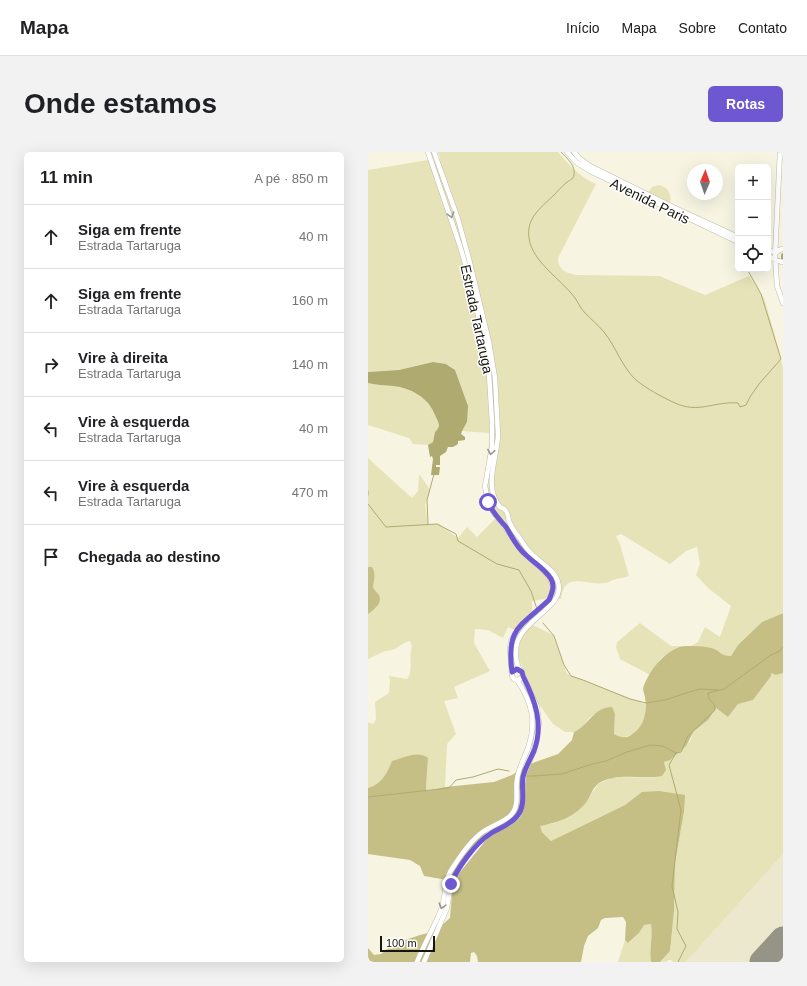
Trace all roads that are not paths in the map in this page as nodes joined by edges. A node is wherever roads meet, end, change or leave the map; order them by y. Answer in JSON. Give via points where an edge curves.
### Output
{"nodes":[{"id":1,"x":428,"y":152,"type":"edge"},
{"id":2,"x":434,"y":152,"type":"edge"},
{"id":3,"x":567,"y":152,"type":"edge"},
{"id":4,"x":574,"y":152,"type":"edge"},
{"id":5,"x":780,"y":152,"type":"edge"},
{"id":6,"x":735,"y":235,"type":"edge"},
{"id":7,"x":735,"y":241,"type":"edge"},
{"id":8,"x":783,"y":249,"type":"edge"},
{"id":9,"x":771,"y":251,"type":"edge"},
{"id":10,"x":776,"y":253,"type":"junction"},
{"id":11,"x":771,"y":257,"type":"edge"},
{"id":12,"x":776,"y":259,"type":"junction"},
{"id":13,"x":783,"y":262,"type":"edge"},
{"id":14,"x":783,"y":303,"type":"edge"},
{"id":15,"x":500,"y":507,"type":"junction"},
{"id":16,"x":494,"y":513,"type":"junction"},
{"id":17,"x":507,"y":515,"type":"junction"},
{"id":18,"x":499,"y":519,"type":"junction"},
{"id":19,"x":519,"y":669,"type":"junction"},
{"id":20,"x":512,"y":672,"type":"junction"},
{"id":21,"x":523,"y":676,"type":"junction"},
{"id":22,"x":517,"y":680,"type":"junction"},
{"id":23,"x":417,"y":962,"type":"edge"},
{"id":24,"x":424,"y":962,"type":"edge"}],
"edges":[{"from":1,"to":16,"type":"street","name":"Estrada Tartaruga","one_way":true,"via":[[460,246],[488,358],[492,447],[485,486],[488,502]]},
{"from":2,"to":15,"type":"street","name":"Estrada Tartaruga","via":[[458,219],[492,353],[498,447],[491,487],[492,496]]},
{"from":3,"to":7,"type":"street","name":"Avenida Paris","via":[[590,171]]},
{"from":4,"to":6,"type":"street","name":"Avenida Paris","via":[[590,166]]},
{"from":5,"to":10,"type":"street"},
{"from":8,"to":10,"type":"street"},
{"from":9,"to":10,"type":"street"},
{"from":10,"to":12,"type":"street"},
{"from":11,"to":12,"type":"street"},
{"from":12,"to":13,"type":"street"},
{"from":12,"to":14,"type":"street","via":[[777,286]]},
{"from":15,"to":16,"type":"street"},
{"from":15,"to":17,"type":"street","via":[[505,509]]},
{"from":16,"to":18,"type":"street"},
{"from":17,"to":18,"type":"street"},
{"from":17,"to":19,"type":"street","via":[[511,526],[525,546],[556,576],[559,587],[556,600],[525,629],[518,640],[516,652]]},
{"from":18,"to":20,"type":"street","via":[[525,555],[546,573],[553,586],[549,600],[525,620],[513,636],[510,649]]},
{"from":19,"to":20,"type":"street"},
{"from":19,"to":21,"type":"street"},
{"from":20,"to":22,"type":"street"},
{"from":21,"to":22,"type":"street"},
{"from":21,"to":24,"type":"street","via":[[535,702],[539,723],[534,751],[524,774],[521,810],[510,823],[489,834],[457,872],[451,884],[447,908]]},
{"from":22,"to":23,"type":"street","one_way":true,"via":[[529,700],[533,723],[528,748],[517,779],[516,806],[512,814],[480,834],[455,864],[447,880],[440,911]]}]}
